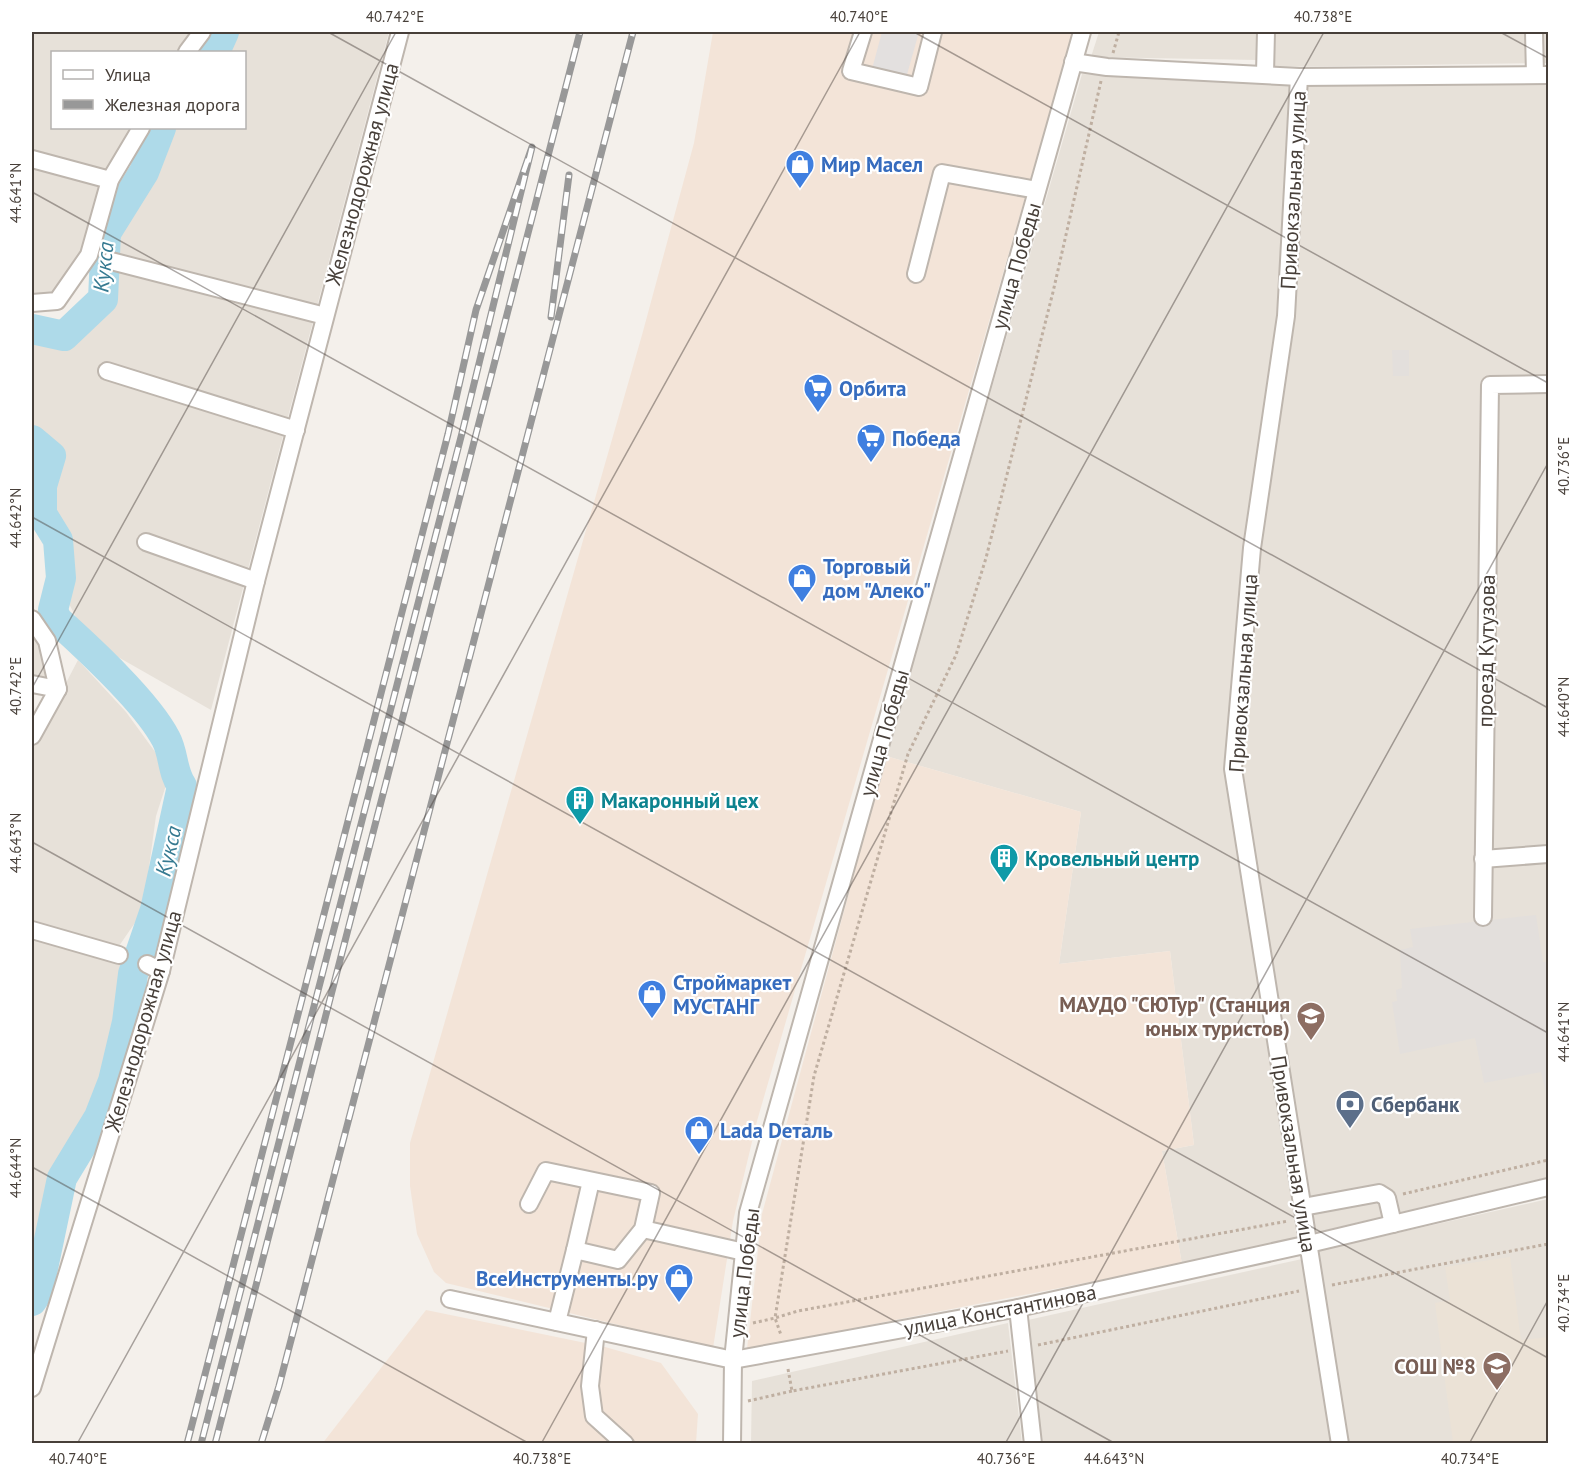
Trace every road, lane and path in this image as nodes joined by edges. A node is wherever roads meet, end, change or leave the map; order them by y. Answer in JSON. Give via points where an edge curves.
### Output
{"nodes":[{"id":1,"x":202,"y":32,"type":"edge"},
{"id":2,"x":399,"y":32,"type":"edge"},
{"id":3,"x":863,"y":32,"type":"edge"},
{"id":4,"x":933,"y":32,"type":"edge"},
{"id":5,"x":1082,"y":32,"type":"edge"},
{"id":6,"x":1119,"y":32,"type":"edge"},
{"id":7,"x":1266,"y":32,"type":"edge"},
{"id":8,"x":1534,"y":32,"type":"edge"},
{"id":9,"x":188,"y":51,"type":"edge"},
{"id":10,"x":1073,"y":62,"type":"junction"},
{"id":11,"x":1107,"y":67,"type":"junction"},
{"id":12,"x":1265,"y":73,"type":"junction"},
{"id":13,"x":1542,"y":75,"type":"edge"},
{"id":14,"x":1299,"y":77,"type":"junction"},
{"id":15,"x":140,"y":129,"type":"edge"},
{"id":16,"x":32,"y":159,"type":"edge"},
{"id":17,"x":110,"y":180,"type":"junction"},
{"id":18,"x":1037,"y":190,"type":"junction"},
{"id":19,"x":111,"y":261,"type":"dead end"},
{"id":20,"x":916,"y":274,"type":"dead end"},
{"id":21,"x":32,"y":303,"type":"edge"},
{"id":22,"x":325,"y":316,"type":"junction"},
{"id":23,"x":107,"y":371,"type":"dead end"},
{"id":24,"x":1548,"y":384,"type":"edge"},
{"id":25,"x":296,"y":430,"type":"junction"},
{"id":26,"x":146,"y":542,"type":"dead end"},
{"id":27,"x":256,"y":581,"type":"junction"},
{"id":28,"x":32,"y":619,"type":"edge"},
{"id":29,"x":32,"y":684,"type":"edge"},
{"id":30,"x":58,"y":689,"type":"junction"},
{"id":31,"x":32,"y":736,"type":"edge"},
{"id":32,"x":1548,"y":854,"type":"edge"},
{"id":33,"x":1483,"y":859,"type":"junction"},
{"id":34,"x":1483,"y":917,"type":"dead end"},
{"id":35,"x":32,"y":930,"type":"edge"},
{"id":36,"x":119,"y":955,"type":"dead end"},
{"id":37,"x":1548,"y":1160,"type":"edge"},
{"id":38,"x":591,"y":1181,"type":"junction"},
{"id":39,"x":1548,"y":1186,"type":"edge"},
{"id":40,"x":1387,"y":1198,"type":"junction"},
{"id":41,"x":529,"y":1204,"type":"dead end"},
{"id":42,"x":1304,"y":1212,"type":"junction"},
{"id":43,"x":1393,"y":1224,"type":"junction"},
{"id":44,"x":643,"y":1229,"type":"junction"},
{"id":45,"x":1309,"y":1244,"type":"junction"},
{"id":46,"x":1548,"y":1244,"type":"edge"},
{"id":47,"x":574,"y":1250,"type":"junction"},
{"id":48,"x":744,"y":1252,"type":"junction"},
{"id":49,"x":1316,"y":1288,"type":"junction"},
{"id":50,"x":450,"y":1299,"type":"dead end"},
{"id":51,"x":1018,"y":1308,"type":"junction"},
{"id":52,"x":775,"y":1318,"type":"junction"},
{"id":53,"x":557,"y":1322,"type":"junction"},
{"id":54,"x":751,"y":1323,"type":"dead end"},
{"id":55,"x":596,"y":1330,"type":"junction"},
{"id":56,"x":783,"y":1339,"type":"dead end"},
{"id":57,"x":1023,"y":1348,"type":"junction"},
{"id":58,"x":733,"y":1360,"type":"junction"},
{"id":59,"x":788,"y":1369,"type":"dead end"},
{"id":60,"x":32,"y":1388,"type":"edge"},
{"id":61,"x":792,"y":1391,"type":"junction"},
{"id":62,"x":748,"y":1401,"type":"dead end"},
{"id":63,"x":625,"y":1443,"type":"edge"},
{"id":64,"x":732,"y":1443,"type":"edge"},
{"id":65,"x":1033,"y":1443,"type":"edge"},
{"id":66,"x":1340,"y":1443,"type":"edge"}],
"edges":[{"from":1,"to":9,"type":"street"},
{"from":2,"to":22,"type":"street","name":"Железнодорожная улица"},
{"from":3,"to":4,"type":"street","via":[[851,71],[919,87]]},
{"from":5,"to":10,"type":"street","name":"улица Победы"},
{"from":6,"to":11,"type":"path"},
{"from":7,"to":12,"type":"street","name":"Привокзальная улица"},
{"from":8,"to":13,"type":"street"},
{"from":10,"to":11,"type":"street"},
{"from":10,"to":18,"type":"street","name":"улица Победы"},
{"from":11,"to":12,"type":"street"},
{"from":11,"to":52,"type":"path","via":[[1097,91],[1053,292],[986,558],[956,655],[908,754],[817,1066]]},
{"from":12,"to":14,"type":"street"},
{"from":13,"to":14,"type":"street"},
{"from":14,"to":42,"type":"street","name":"Привокзальная улица","via":[[1286,316],[1252,548],[1233,769]]},
{"from":15,"to":17,"type":"street"},
{"from":16,"to":17,"type":"street"},
{"from":17,"to":21,"type":"street","via":[[89,255],[57,301]]},
{"from":18,"to":20,"type":"street","via":[[942,173]]},
{"from":18,"to":48,"type":"street","name":"улица Победы","via":[[748,1213]]},
{"from":19,"to":22,"type":"street"},
{"from":22,"to":25,"type":"street","name":"Железнодорожная улица"},
{"from":23,"to":25,"type":"street"},
{"from":24,"to":33,"type":"street","name":"проезд Кутузова","via":[[1490,385]]},
{"from":25,"to":27,"type":"street","name":"Железнодорожная улица"},
{"from":26,"to":27,"type":"street"},
{"from":27,"to":60,"type":"street","name":"Железнодорожная улица","via":[[154,968]]},
{"from":28,"to":30,"type":"street","via":[[48,641]]},
{"from":29,"to":30,"type":"street"},
{"from":30,"to":31,"type":"street"},
{"from":32,"to":33,"type":"street"},
{"from":33,"to":34,"type":"street","name":"проезд Кутузова"},
{"from":35,"to":36,"type":"street"},
{"from":37,"to":40,"type":"path"},
{"from":38,"to":41,"type":"street","via":[[546,1171]]},
{"from":38,"to":44,"type":"street","via":[[651,1193]]},
{"from":38,"to":47,"type":"street"},
{"from":39,"to":43,"type":"street","name":"улица Константинова"},
{"from":40,"to":42,"type":"street","via":[[1379,1193]]},
{"from":40,"to":43,"type":"street"},
{"from":42,"to":45,"type":"street","name":"Привокзальная улица"},
{"from":42,"to":52,"type":"path"},
{"from":43,"to":45,"type":"street","name":"улица Константинова"},
{"from":44,"to":47,"type":"street","via":[[618,1260]]},
{"from":44,"to":48,"type":"street"},
{"from":45,"to":49,"type":"street","name":"Привокзальная улица"},
{"from":45,"to":51,"type":"street","name":"улица Константинова"},
{"from":46,"to":49,"type":"path"},
{"from":47,"to":53,"type":"street"},
{"from":48,"to":58,"type":"street","name":"улица Победы"},
{"from":49,"to":57,"type":"path"},
{"from":49,"to":66,"type":"street","name":"Привокзальная улица"},
{"from":50,"to":53,"type":"street","name":"улица Константинова"},
{"from":51,"to":57,"type":"street"},
{"from":51,"to":58,"type":"street","name":"улица Константинова"},
{"from":52,"to":54,"type":"path"},
{"from":52,"to":56,"type":"path"},
{"from":53,"to":55,"type":"street","name":"улица Константинова"},
{"from":55,"to":58,"type":"street","name":"улица Константинова"},
{"from":55,"to":63,"type":"street","via":[[590,1386],[594,1416]]},
{"from":57,"to":61,"type":"path"},
{"from":57,"to":65,"type":"street"},
{"from":58,"to":64,"type":"street","name":"улица Победы"},
{"from":59,"to":61,"type":"path"},
{"from":61,"to":62,"type":"path"}]}
